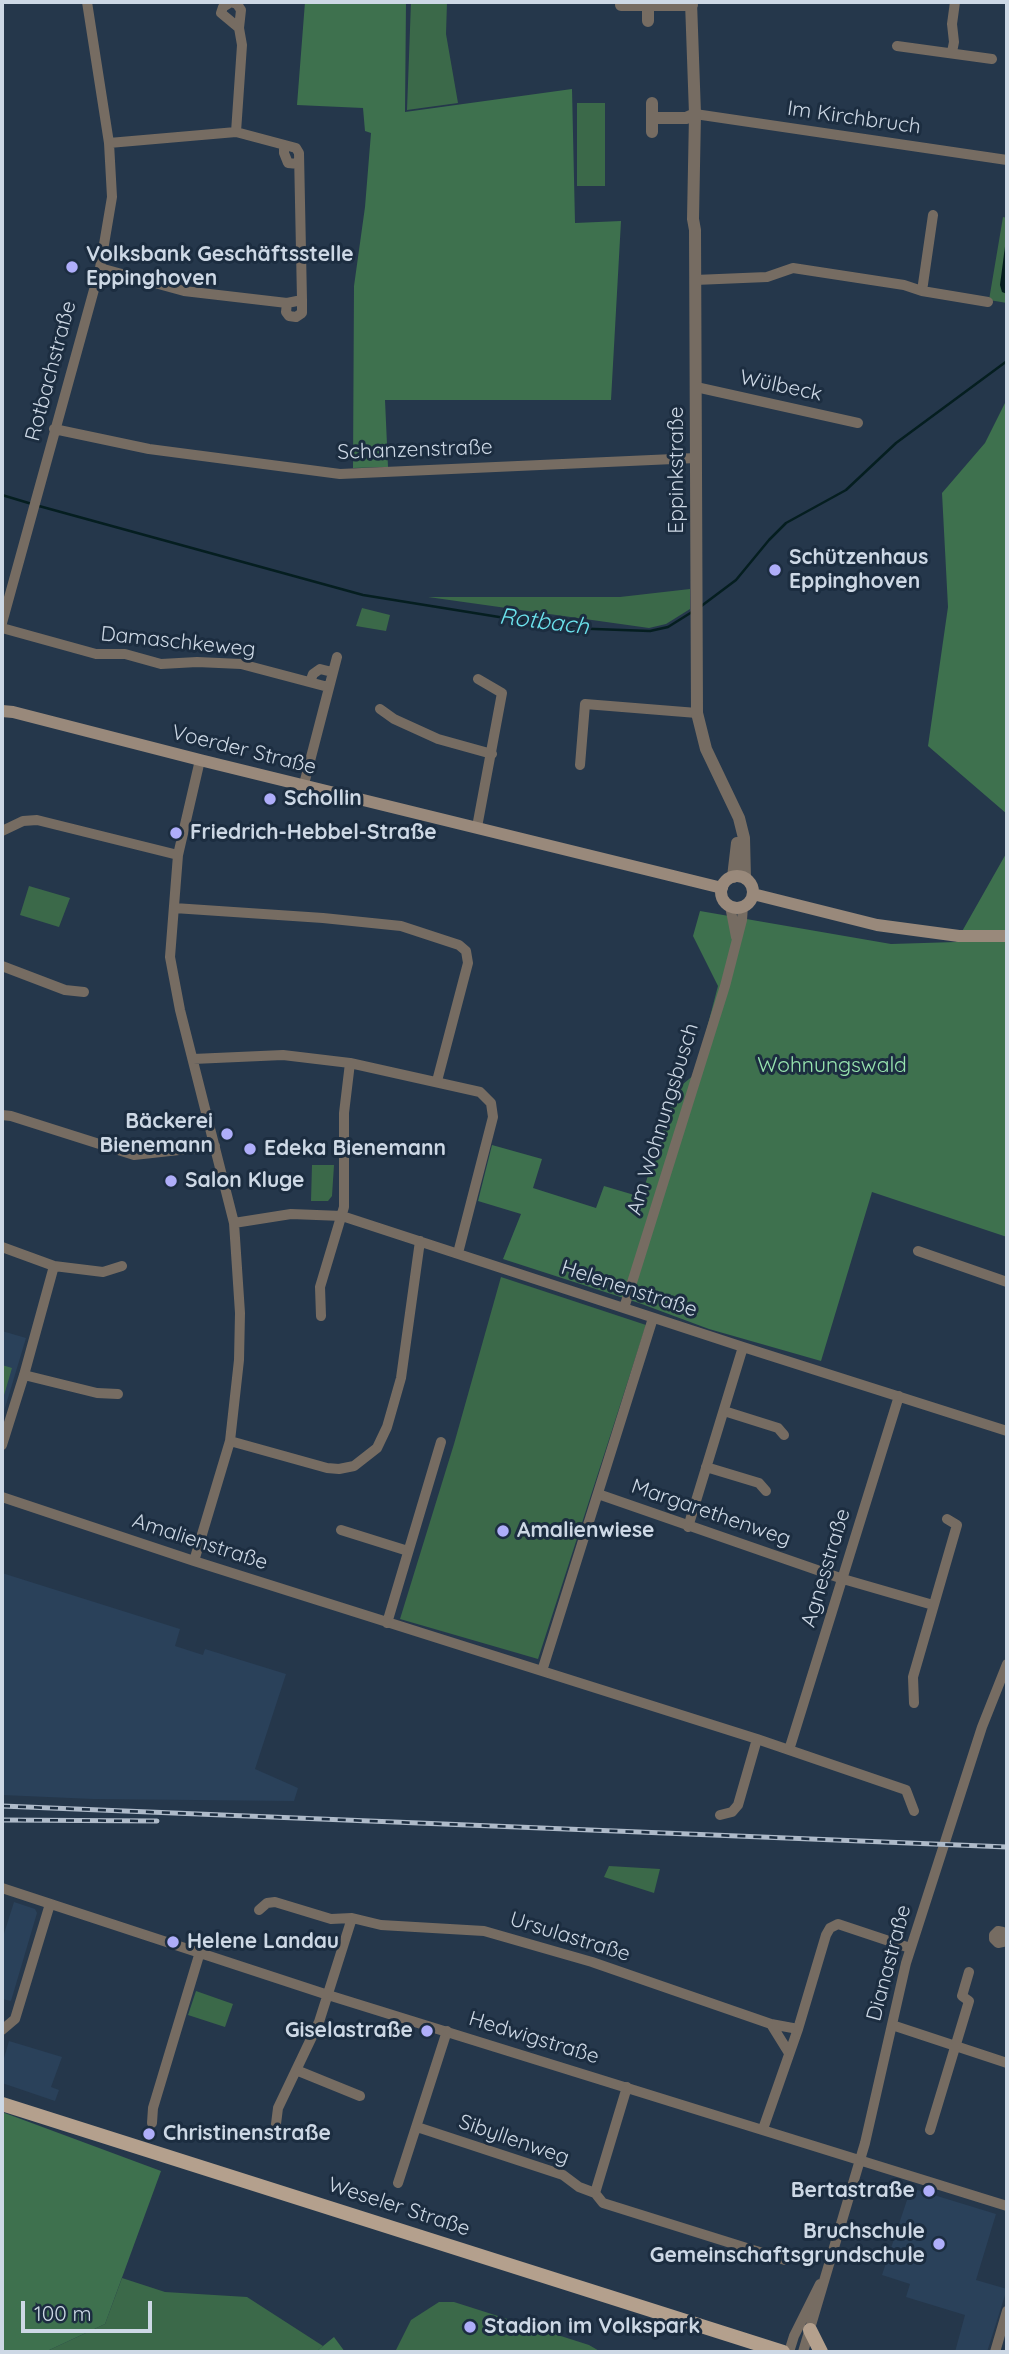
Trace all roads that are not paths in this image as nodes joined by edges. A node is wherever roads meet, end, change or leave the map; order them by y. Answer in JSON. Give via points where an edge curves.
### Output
{"nodes":[{"id":1,"x":87,"y":2,"type":"edge"},
{"id":2,"x":231,"y":2,"type":"edge"},
{"id":3,"x":955,"y":2,"type":"edge"},
{"id":4,"x":692,"y":3,"type":"edge"},
{"id":5,"x":621,"y":5,"type":"dead end"},
{"id":6,"x":648,"y":5,"type":"junction"},
{"id":7,"x":648,"y":21,"type":"dead end"},
{"id":8,"x":239,"y":28,"type":"junction"},
{"id":9,"x":897,"y":46,"type":"dead end"},
{"id":10,"x":951,"y":52,"type":"junction"},
{"id":11,"x":992,"y":59,"type":"dead end"},
{"id":12,"x":652,"y":103,"type":"dead end"},
{"id":13,"x":695,"y":114,"type":"junction"},
{"id":14,"x":652,"y":118,"type":"junction"},
{"id":15,"x":236,"y":132,"type":"junction"},
{"id":16,"x":652,"y":132,"type":"dead end"},
{"id":17,"x":109,"y":143,"type":"junction"},
{"id":18,"x":1007,"y":160,"type":"edge"},
{"id":19,"x":933,"y":215,"type":"dead end"},
{"id":20,"x":100,"y":268,"type":"junction"},
{"id":21,"x":695,"y":279,"type":"junction"},
{"id":22,"x":922,"y":291,"type":"junction"},
{"id":23,"x":302,"y":300,"type":"junction"},
{"id":24,"x":988,"y":302,"type":"dead end"},
{"id":25,"x":287,"y":303,"type":"junction"},
{"id":26,"x":695,"y":387,"type":"junction"},
{"id":27,"x":858,"y":422,"type":"dead end"},
{"id":28,"x":54,"y":429,"type":"junction"},
{"id":29,"x":696,"y":458,"type":"junction"},
{"id":30,"x":2,"y":626,"type":"edge"},
{"id":31,"x":337,"y":657,"type":"dead end"},
{"id":32,"x":332,"y":672,"type":"junction"},
{"id":33,"x":478,"y":679,"type":"dead end"},
{"id":34,"x":310,"y":682,"type":"junction"},
{"id":35,"x":328,"y":687,"type":"junction"},
{"id":36,"x":380,"y":709,"type":"dead end"},
{"id":37,"x":2,"y":711,"type":"edge"},
{"id":38,"x":697,"y":713,"type":"junction"},
{"id":39,"x":492,"y":754,"type":"junction"},
{"id":40,"x":200,"y":760,"type":"junction"},
{"id":41,"x":580,"y":765,"type":"dead end"},
{"id":42,"x":304,"y":784,"type":"junction"},
{"id":43,"x":477,"y":827,"type":"junction"},
{"id":44,"x":2,"y":831,"type":"edge"},
{"id":45,"x":178,"y":855,"type":"junction"},
{"id":46,"x":739,"y":877,"type":"junction"},
{"id":47,"x":722,"y":888,"type":"junction"},
{"id":48,"x":753,"y":894,"type":"junction"},
{"id":49,"x":737,"y":906,"type":"junction"},
{"id":50,"x":174,"y":908,"type":"junction"},
{"id":51,"x":1007,"y":936,"type":"edge"},
{"id":52,"x":2,"y":966,"type":"edge"},
{"id":53,"x":84,"y":992,"type":"dead end"},
{"id":54,"x":193,"y":1059,"type":"junction"},
{"id":55,"x":349,"y":1063,"type":"junction"},
{"id":56,"x":437,"y":1081,"type":"junction"},
{"id":57,"x":2,"y":1115,"type":"edge"},
{"id":58,"x":215,"y":1146,"type":"junction"},
{"id":59,"x":342,"y":1216,"type":"junction"},
{"id":60,"x":234,"y":1223,"type":"junction"},
{"id":61,"x":420,"y":1241,"type":"junction"},
{"id":62,"x":2,"y":1247,"type":"edge"},
{"id":63,"x":918,"y":1251,"type":"dead end"},
{"id":64,"x":457,"y":1253,"type":"junction"},
{"id":65,"x":54,"y":1266,"type":"junction"},
{"id":66,"x":122,"y":1266,"type":"dead end"},
{"id":67,"x":1007,"y":1282,"type":"edge"},
{"id":68,"x":624,"y":1308,"type":"junction"},
{"id":69,"x":321,"y":1316,"type":"dead end"},
{"id":70,"x":653,"y":1318,"type":"junction"},
{"id":71,"x":743,"y":1347,"type":"junction"},
{"id":72,"x":24,"y":1375,"type":"junction"},
{"id":73,"x":118,"y":1394,"type":"dead end"},
{"id":74,"x":899,"y":1396,"type":"junction"},
{"id":75,"x":724,"y":1411,"type":"junction"},
{"id":76,"x":1007,"y":1431,"type":"edge"},
{"id":77,"x":784,"y":1435,"type":"dead end"},
{"id":78,"x":230,"y":1441,"type":"junction"},
{"id":79,"x":440,"y":1442,"type":"dead end"},
{"id":80,"x":2,"y":1445,"type":"edge"},
{"id":81,"x":706,"y":1468,"type":"junction"},
{"id":82,"x":766,"y":1491,"type":"dead end"},
{"id":83,"x":598,"y":1494,"type":"junction"},
{"id":84,"x":2,"y":1497,"type":"edge"},
{"id":85,"x":947,"y":1519,"type":"dead end"},
{"id":86,"x":688,"y":1527,"type":"junction"},
{"id":87,"x":341,"y":1530,"type":"dead end"},
{"id":88,"x":408,"y":1551,"type":"junction"},
{"id":89,"x":194,"y":1561,"type":"junction"},
{"id":90,"x":843,"y":1579,"type":"junction"},
{"id":91,"x":933,"y":1605,"type":"junction"},
{"id":92,"x":387,"y":1623,"type":"junction"},
{"id":93,"x":1007,"y":1664,"type":"edge"},
{"id":94,"x":542,"y":1671,"type":"junction"},
{"id":95,"x":914,"y":1703,"type":"dead end"},
{"id":96,"x":757,"y":1740,"type":"junction"},
{"id":97,"x":789,"y":1750,"type":"junction"},
{"id":98,"x":914,"y":1811,"type":"dead end"},
{"id":99,"x":720,"y":1815,"type":"dead end"},
{"id":100,"x":2,"y":1888,"type":"edge"},
{"id":101,"x":50,"y":1904,"type":"junction"},
{"id":102,"x":259,"y":1910,"type":"dead end"},
{"id":103,"x":352,"y":1918,"type":"junction"},
{"id":104,"x":910,"y":1948,"type":"junction"},
{"id":105,"x":200,"y":1952,"type":"junction"},
{"id":106,"x":969,"y":1972,"type":"dead end"},
{"id":107,"x":328,"y":1995,"type":"junction"},
{"id":108,"x":771,"y":2024,"type":"junction"},
{"id":109,"x":892,"y":2025,"type":"junction"},
{"id":110,"x":798,"y":2028,"type":"junction"},
{"id":111,"x":2,"y":2030,"type":"edge"},
{"id":112,"x":447,"y":2031,"type":"junction"},
{"id":113,"x":956,"y":2046,"type":"junction"},
{"id":114,"x":789,"y":2053,"type":"junction"},
{"id":115,"x":1007,"y":2063,"type":"edge"},
{"id":116,"x":296,"y":2070,"type":"junction"},
{"id":117,"x":627,"y":2087,"type":"junction"},
{"id":118,"x":360,"y":2096,"type":"dead end"},
{"id":119,"x":2,"y":2104,"type":"edge"},
{"id":120,"x":152,"y":2123,"type":"dead end"},
{"id":121,"x":276,"y":2124,"type":"dead end"},
{"id":122,"x":417,"y":2127,"type":"junction"},
{"id":123,"x":763,"y":2129,"type":"junction"},
{"id":124,"x":930,"y":2130,"type":"dead end"},
{"id":125,"x":861,"y":2161,"type":"junction"},
{"id":126,"x":398,"y":2183,"type":"dead end"},
{"id":127,"x":595,"y":2193,"type":"junction"},
{"id":128,"x":1007,"y":2206,"type":"edge"},
{"id":129,"x":785,"y":2260,"type":"dead end"},
{"id":130,"x":824,"y":2277,"type":"junction"},
{"id":131,"x":1007,"y":2311,"type":"edge"},
{"id":132,"x":810,"y":2330,"type":"junction"},
{"id":133,"x":753,"y":2347,"type":"edge"},
{"id":134,"x":783,"y":2352,"type":"edge"},
{"id":135,"x":789,"y":2352,"type":"edge"},
{"id":136,"x":803,"y":2352,"type":"edge"},
{"id":137,"x":821,"y":2352,"type":"edge"},
{"id":138,"x":995,"y":2352,"type":"edge"}],
"edges":[{"from":1,"to":17,"type":"street","name":"Rotbachstraße"},
{"from":2,"to":8,"type":"street","via":[[241,10]]},
{"from":2,"to":8,"type":"street","via":[[221,13]]},
{"from":3,"to":10,"type":"street"},
{"from":4,"to":6,"type":"street","name":"Eppinkstraße"},
{"from":4,"to":13,"type":"street","name":"Eppinkstraße"},
{"from":5,"to":6,"type":"street","name":"Eppinkstraße"},
{"from":6,"to":7,"type":"street"},
{"from":8,"to":15,"type":"street"},
{"from":9,"to":10,"type":"street"},
{"from":10,"to":11,"type":"street"},
{"from":12,"to":14,"type":"street"},
{"from":13,"to":14,"type":"street"},
{"from":13,"to":18,"type":"street","name":"Im Kirchbruch"},
{"from":13,"to":21,"type":"street","name":"Eppinkstraße"},
{"from":14,"to":16,"type":"street"},
{"from":15,"to":17,"type":"street"},
{"from":15,"to":23,"type":"street","via":[[284,145],[288,163],[299,164]]},
{"from":17,"to":20,"type":"street","name":"Rotbachstraße","via":[[112,197]]},
{"from":19,"to":22,"type":"street"},
{"from":20,"to":25,"type":"street","via":[[184,290]]},
{"from":20,"to":28,"type":"street","name":"Rotbachstraße"},
{"from":21,"to":22,"type":"street","via":[[767,277],[793,268]]},
{"from":21,"to":26,"type":"street","name":"Eppinkstraße"},
{"from":22,"to":24,"type":"street"},
{"from":23,"to":25,"type":"street"},
{"from":23,"to":25,"type":"street","via":[[303,311],[296,317],[288,314]]},
{"from":26,"to":27,"type":"street","name":"Wülbeck"},
{"from":26,"to":29,"type":"street","name":"Eppinkstraße"},
{"from":28,"to":29,"type":"street","name":"Schanzenstraße","via":[[149,449],[340,474]]},
{"from":28,"to":30,"type":"street","name":"Rotbachstraße"},
{"from":29,"to":38,"type":"street","name":"Eppinkstraße"},
{"from":30,"to":34,"type":"street","name":"Damaschkeweg","via":[[96,654],[125,654],[161,664],[241,664]]},
{"from":31,"to":32,"type":"street"},
{"from":32,"to":34,"type":"street","via":[[320,669]]},
{"from":32,"to":35,"type":"street"},
{"from":33,"to":39,"type":"street","via":[[502,693]]},
{"from":34,"to":35,"type":"street","name":"Damaschkeweg"},
{"from":35,"to":42,"type":"street"},
{"from":36,"to":39,"type":"street","via":[[438,739]]},
{"from":37,"to":40,"type":"main road","name":"Voerder Straße"},
{"from":38,"to":41,"type":"street","via":[[585,704]]},
{"from":38,"to":46,"type":"street","name":"Eppinkstraße","via":[[706,749],[744,838]]},
{"from":39,"to":43,"type":"street"},
{"from":40,"to":42,"type":"main road","name":"Voerder Straße"},
{"from":40,"to":45,"type":"street"},
{"from":42,"to":43,"type":"main road","name":"Voerder Straße"},
{"from":43,"to":47,"type":"main road","name":"Voerder Straße"},
{"from":44,"to":45,"type":"street","via":[[37,820]]},
{"from":45,"to":50,"type":"street"},
{"from":46,"to":47,"type":"main road","via":[[726,881]]},
{"from":46,"to":48,"type":"main road","via":[[751,885]]},
{"from":47,"to":49,"type":"main road","via":[[723,898]]},
{"from":48,"to":49,"type":"main road","via":[[750,901]]},
{"from":48,"to":51,"type":"main road","via":[[877,925],[959,936]]},
{"from":49,"to":68,"type":"street","name":"Am Wohnungsbusch","via":[[737,941]]},
{"from":50,"to":54,"type":"street","via":[[170,957]]},
{"from":50,"to":56,"type":"street","via":[[401,926],[459,945],[466,951],[468,963]]},
{"from":52,"to":53,"type":"street","via":[[65,990]]},
{"from":54,"to":55,"type":"street","via":[[283,1055]]},
{"from":54,"to":58,"type":"street"},
{"from":55,"to":56,"type":"street"},
{"from":55,"to":59,"type":"street"},
{"from":56,"to":64,"type":"street","via":[[480,1092],[491,1103],[493,1117]]},
{"from":57,"to":58,"type":"street","via":[[134,1154]]},
{"from":58,"to":60,"type":"street"},
{"from":59,"to":60,"type":"street","name":"Helenenstraße","via":[[291,1214]]},
{"from":59,"to":61,"type":"street","name":"Helenenstraße"},
{"from":59,"to":69,"type":"street","via":[[320,1287]]},
{"from":60,"to":78,"type":"street","via":[[240,1325]]},
{"from":61,"to":64,"type":"street","name":"Helenenstraße"},
{"from":61,"to":78,"type":"street","via":[[401,1378],[377,1448],[354,1466],[339,1469]]},
{"from":62,"to":65,"type":"street"},
{"from":63,"to":67,"type":"street"},
{"from":64,"to":68,"type":"street","name":"Helenenstraße"},
{"from":65,"to":66,"type":"street","via":[[103,1272]]},
{"from":65,"to":72,"type":"street"},
{"from":68,"to":70,"type":"street","name":"Helenenstraße"},
{"from":70,"to":71,"type":"street","name":"Helenenstraße"},
{"from":70,"to":83,"type":"street"},
{"from":71,"to":74,"type":"street","name":"Helenenstraße"},
{"from":71,"to":75,"type":"street"},
{"from":72,"to":73,"type":"street"},
{"from":72,"to":80,"type":"street"},
{"from":74,"to":76,"type":"street","name":"Helenenstraße"},
{"from":74,"to":90,"type":"street","name":"Agnesstraße"},
{"from":75,"to":77,"type":"street","via":[[778,1428]]},
{"from":75,"to":81,"type":"street"},
{"from":78,"to":89,"type":"street"},
{"from":79,"to":88,"type":"street"},
{"from":81,"to":82,"type":"street","via":[[759,1483]]},
{"from":81,"to":86,"type":"street"},
{"from":83,"to":86,"type":"street","name":"Margarethenweg"},
{"from":83,"to":94,"type":"street"},
{"from":84,"to":89,"type":"street","name":"Amalienstraße"},
{"from":85,"to":91,"type":"street","via":[[957,1525]]},
{"from":86,"to":90,"type":"street","name":"Margarethenweg"},
{"from":87,"to":88,"type":"street"},
{"from":88,"to":92,"type":"street"},
{"from":89,"to":92,"type":"street","name":"Amalienstraße"},
{"from":90,"to":91,"type":"street","name":"Margarethenweg"},
{"from":90,"to":97,"type":"street","name":"Agnesstraße"},
{"from":91,"to":95,"type":"street","via":[[913,1677]]},
{"from":92,"to":94,"type":"street","name":"Amalienstraße"},
{"from":93,"to":104,"type":"street","name":"Dianastraße"},
{"from":94,"to":96,"type":"street","name":"Amalienstraße"},
{"from":96,"to":97,"type":"street","name":"Amalienstraße"},
{"from":96,"to":99,"type":"street","via":[[738,1805]]},
{"from":97,"to":98,"type":"street","name":"Amalienstraße","via":[[906,1790]]},
{"from":100,"to":101,"type":"street","name":"Hedwigstraße"},
{"from":101,"to":105,"type":"street","name":"Hedwigstraße"},
{"from":101,"to":111,"type":"street","via":[[15,2020]]},
{"from":102,"to":103,"type":"street","name":"Ursulastraße","via":[[275,1902],[331,1919]]},
{"from":103,"to":107,"type":"street"},
{"from":103,"to":108,"type":"street","name":"Ursulastraße","via":[[381,1926],[484,1931],[592,1962]]},
{"from":104,"to":109,"type":"street","name":"Dianastraße"},
{"from":104,"to":110,"type":"street","via":[[838,1924],[830,1928]]},
{"from":105,"to":107,"type":"street","name":"Hedwigstraße"},
{"from":105,"to":120,"type":"street"},
{"from":106,"to":113,"type":"street","via":[[962,1996],[969,2001]]},
{"from":107,"to":112,"type":"street","name":"Hedwigstraße"},
{"from":107,"to":116,"type":"street"},
{"from":108,"to":110,"type":"street","name":"Ursulastraße"},
{"from":108,"to":114,"type":"street"},
{"from":109,"to":113,"type":"street"},
{"from":109,"to":125,"type":"street","name":"Dianastraße"},
{"from":110,"to":114,"type":"street"},
{"from":112,"to":117,"type":"street","name":"Hedwigstraße"},
{"from":112,"to":122,"type":"street"},
{"from":113,"to":115,"type":"street"},
{"from":113,"to":124,"type":"street"},
{"from":114,"to":123,"type":"street"},
{"from":116,"to":118,"type":"street"},
{"from":116,"to":121,"type":"street","via":[[278,2108]]},
{"from":117,"to":123,"type":"street","name":"Hedwigstraße"},
{"from":117,"to":127,"type":"street"},
{"from":119,"to":133,"type":"main road","name":"Weseler Straße","via":[[657,2311]]},
{"from":122,"to":126,"type":"street"},
{"from":122,"to":127,"type":"street","name":"Sibyllenweg","via":[[563,2175]]},
{"from":123,"to":125,"type":"street","name":"Hedwigstraße"},
{"from":125,"to":128,"type":"street","name":"Hedwigstraße"},
{"from":125,"to":130,"type":"street","name":"Dianastraße"},
{"from":127,"to":129,"type":"street","name":"Sibyllenweg","via":[[603,2203]]},
{"from":130,"to":132,"type":"street","name":"Dianastraße"},
{"from":130,"to":135,"type":"street","name":"Dianastraße"},
{"from":131,"to":138,"type":"street"},
{"from":132,"to":136,"type":"street","name":"Dianastraße"},
{"from":132,"to":137,"type":"main road"},
{"from":133,"to":134,"type":"main road","name":"Weseler Straße"}]}
